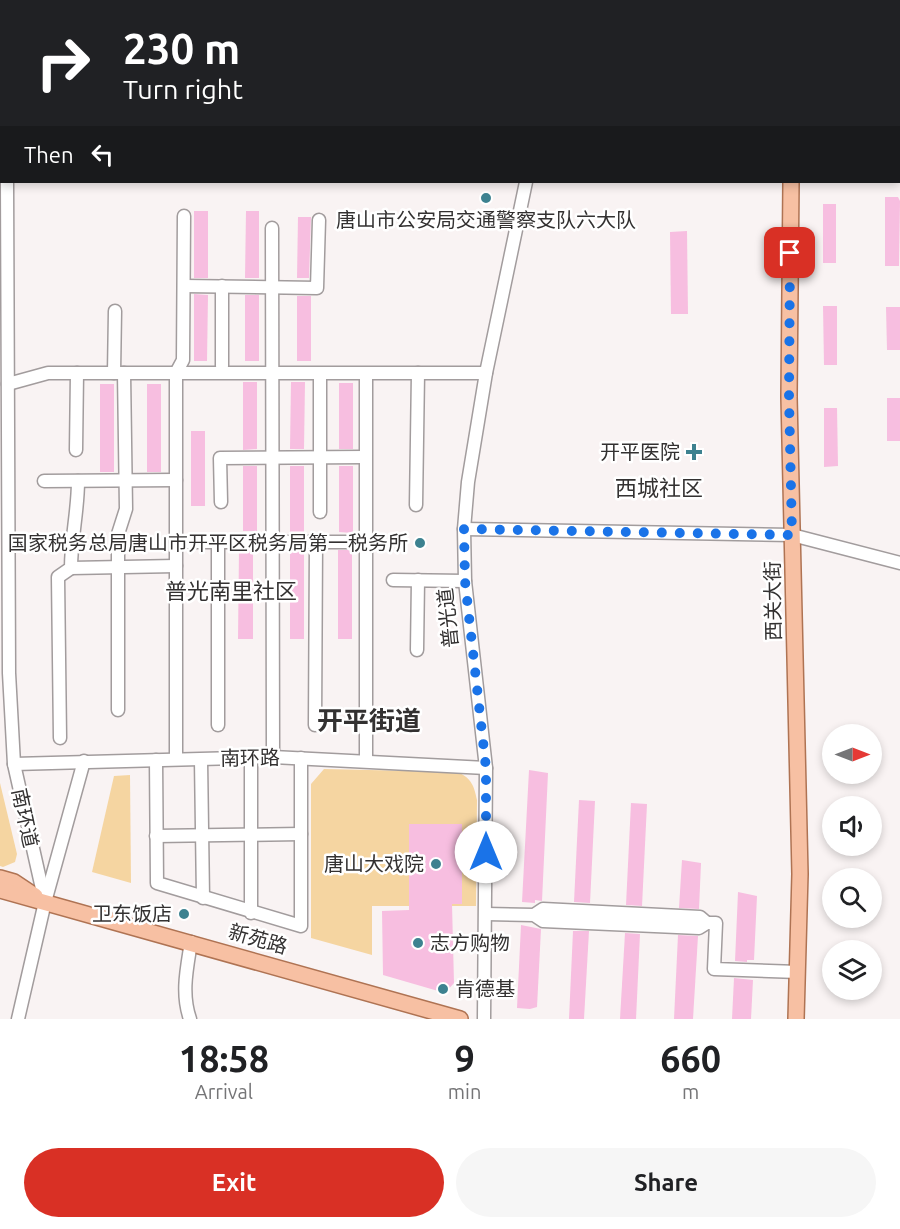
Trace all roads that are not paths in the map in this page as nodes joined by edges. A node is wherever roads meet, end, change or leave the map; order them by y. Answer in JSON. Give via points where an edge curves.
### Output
{"nodes":[{"id":1,"x":7,"y":183,"type":"edge"},
{"id":2,"x":526,"y":183,"type":"edge"},
{"id":3,"x":791,"y":183,"type":"edge"},
{"id":4,"x":184,"y":216,"type":"dead end"},
{"id":5,"x":319,"y":220,"type":"dead end"},
{"id":6,"x":272,"y":228,"type":"dead end"},
{"id":7,"x":184,"y":286,"type":"junction"},
{"id":8,"x":222,"y":286,"type":"junction"},
{"id":9,"x":272,"y":286,"type":"junction"},
{"id":10,"x":115,"y":311,"type":"dead end"},
{"id":11,"x":4,"y":317,"type":"edge"},
{"id":12,"x":222,"y":366,"type":"dead end"},
{"id":13,"x":77,"y":373,"type":"junction"},
{"id":14,"x":119,"y":373,"type":"junction"},
{"id":15,"x":176,"y":373,"type":"junction"},
{"id":16,"x":272,"y":373,"type":"junction"},
{"id":17,"x":486,"y":373,"type":"junction"},
{"id":18,"x":320,"y":374,"type":"junction"},
{"id":19,"x":366,"y":374,"type":"junction"},
{"id":20,"x":418,"y":374,"type":"junction"},
{"id":21,"x":8,"y":384,"type":"junction"},
{"id":22,"x":76,"y":450,"type":"dead end"},
{"id":23,"x":365,"y":457,"type":"junction"},
{"id":24,"x":272,"y":458,"type":"junction"},
{"id":25,"x":319,"y":458,"type":"junction"},
{"id":26,"x":126,"y":480,"type":"junction"},
{"id":27,"x":176,"y":480,"type":"junction"},
{"id":28,"x":44,"y":481,"type":"dead end"},
{"id":29,"x":78,"y":481,"type":"junction"},
{"id":30,"x":221,"y":502,"type":"dead end"},
{"id":31,"x":416,"y":505,"type":"dead end"},
{"id":32,"x":320,"y":512,"type":"dead end"},
{"id":33,"x":464,"y":529,"type":"junction"},
{"id":34,"x":792,"y":535,"type":"junction"},
{"id":35,"x":176,"y":542,"type":"junction"},
{"id":36,"x":218,"y":542,"type":"junction"},
{"id":37,"x":272,"y":542,"type":"junction"},
{"id":38,"x":316,"y":542,"type":"junction"},
{"id":39,"x":365,"y":542,"type":"junction"},
{"id":40,"x":900,"y":563,"type":"edge"},
{"id":41,"x":176,"y":566,"type":"junction"},
{"id":42,"x":118,"y":567,"type":"junction"},
{"id":43,"x":71,"y":568,"type":"junction"},
{"id":44,"x":393,"y":580,"type":"dead end"},
{"id":45,"x":418,"y":580,"type":"junction"},
{"id":46,"x":465,"y":581,"type":"junction"},
{"id":47,"x":417,"y":650,"type":"dead end"},
{"id":48,"x":118,"y":710,"type":"dead end"},
{"id":49,"x":218,"y":725,"type":"dead end"},
{"id":50,"x":315,"y":725,"type":"dead end"},
{"id":51,"x":60,"y":738,"type":"dead end"},
{"id":52,"x":273,"y":757,"type":"junction"},
{"id":53,"x":251,"y":758,"type":"junction"},
{"id":54,"x":301,"y":758,"type":"junction"},
{"id":55,"x":176,"y":759,"type":"junction"},
{"id":56,"x":156,"y":760,"type":"junction"},
{"id":57,"x":201,"y":760,"type":"junction"},
{"id":58,"x":366,"y":760,"type":"junction"},
{"id":59,"x":84,"y":762,"type":"junction"},
{"id":60,"x":14,"y":764,"type":"junction"},
{"id":61,"x":486,"y":768,"type":"junction"},
{"id":62,"x":301,"y":834,"type":"junction"},
{"id":63,"x":202,"y":835,"type":"junction"},
{"id":64,"x":251,"y":835,"type":"junction"},
{"id":65,"x":156,"y":836,"type":"junction"},
{"id":66,"x":0,"y":878,"type":"edge"},
{"id":67,"x":0,"y":890,"type":"edge"},
{"id":68,"x":203,"y":898,"type":"junction"},
{"id":69,"x":45,"y":902,"type":"junction"},
{"id":70,"x":251,"y":913,"type":"junction"},
{"id":71,"x":486,"y":914,"type":"junction"},
{"id":72,"x":191,"y":942,"type":"junction"},
{"id":73,"x":798,"y":972,"type":"junction"},
{"id":74,"x":18,"y":1019,"type":"edge"},
{"id":75,"x":190,"y":1019,"type":"edge"},
{"id":76,"x":460,"y":1019,"type":"edge"},
{"id":77,"x":484,"y":1019,"type":"edge"},
{"id":78,"x":796,"y":1019,"type":"edge"}],
"edges":[{"from":1,"to":11,"type":"street","name":"南环道"},
{"from":2,"to":17,"type":"street","name":"普光道"},
{"from":3,"to":34,"type":"main road","name":"西关大街"},
{"from":4,"to":7,"type":"street"},
{"from":5,"to":9,"type":"street","via":[[317,288]]},
{"from":6,"to":9,"type":"street"},
{"from":7,"to":8,"type":"street"},
{"from":7,"to":15,"type":"street","via":[[183,360]]},
{"from":8,"to":9,"type":"street"},
{"from":8,"to":12,"type":"street"},
{"from":9,"to":16,"type":"street"},
{"from":10,"to":14,"type":"street"},
{"from":11,"to":21,"type":"street","name":"南环道"},
{"from":13,"to":14,"type":"street"},
{"from":13,"to":21,"type":"street","via":[[48,373]]},
{"from":13,"to":22,"type":"street"},
{"from":14,"to":15,"type":"street"},
{"from":14,"to":26,"type":"street"},
{"from":15,"to":16,"type":"street"},
{"from":15,"to":27,"type":"street"},
{"from":16,"to":18,"type":"street"},
{"from":16,"to":24,"type":"street"},
{"from":17,"to":20,"type":"street"},
{"from":17,"to":33,"type":"street","name":"普光道"},
{"from":18,"to":19,"type":"street"},
{"from":18,"to":25,"type":"street"},
{"from":19,"to":20,"type":"street"},
{"from":19,"to":23,"type":"street"},
{"from":20,"to":31,"type":"street"},
{"from":21,"to":60,"type":"street","name":"南环道","via":[[9,673]]},
{"from":23,"to":25,"type":"street"},
{"from":23,"to":39,"type":"street"},
{"from":24,"to":25,"type":"street"},
{"from":24,"to":30,"type":"street","via":[[220,458]]},
{"from":24,"to":37,"type":"street"},
{"from":25,"to":32,"type":"street"},
{"from":26,"to":27,"type":"street"},
{"from":26,"to":29,"type":"street"},
{"from":26,"to":42,"type":"street","via":[[126,509],[118,534]]},
{"from":27,"to":35,"type":"street"},
{"from":28,"to":29,"type":"street"},
{"from":29,"to":43,"type":"street"},
{"from":33,"to":34,"type":"street"},
{"from":33,"to":46,"type":"street","name":"普光道"},
{"from":34,"to":40,"type":"street"},
{"from":34,"to":73,"type":"main road","name":"西关大街","via":[[800,874]]},
{"from":35,"to":36,"type":"street"},
{"from":35,"to":41,"type":"street"},
{"from":36,"to":37,"type":"street"},
{"from":36,"to":49,"type":"street"},
{"from":37,"to":38,"type":"street"},
{"from":37,"to":52,"type":"street"},
{"from":38,"to":39,"type":"street"},
{"from":38,"to":50,"type":"street"},
{"from":39,"to":58,"type":"street"},
{"from":41,"to":42,"type":"street"},
{"from":41,"to":55,"type":"street"},
{"from":42,"to":43,"type":"street"},
{"from":42,"to":48,"type":"street"},
{"from":43,"to":51,"type":"street","via":[[58,577]]},
{"from":44,"to":45,"type":"street"},
{"from":45,"to":46,"type":"street"},
{"from":45,"to":47,"type":"street"},
{"from":46,"to":61,"type":"street","name":"普光道"},
{"from":52,"to":53,"type":"street","name":"南环路"},
{"from":52,"to":54,"type":"street","name":"南环路"},
{"from":53,"to":57,"type":"street","name":"南环路"},
{"from":53,"to":64,"type":"street"},
{"from":54,"to":58,"type":"street","name":"南环路"},
{"from":54,"to":62,"type":"street"},
{"from":55,"to":56,"type":"street","name":"南环路"},
{"from":55,"to":57,"type":"street","name":"南环路"},
{"from":56,"to":59,"type":"street","name":"南环路"},
{"from":56,"to":65,"type":"street"},
{"from":57,"to":63,"type":"street"},
{"from":58,"to":61,"type":"street","name":"南环路"},
{"from":59,"to":60,"type":"street","name":"南环路"},
{"from":59,"to":69,"type":"street"},
{"from":60,"to":69,"type":"street","name":"南环道"},
{"from":61,"to":71,"type":"street","name":"普光道"},
{"from":62,"to":64,"type":"street"},
{"from":62,"to":70,"type":"street","via":[[301,926]]},
{"from":63,"to":64,"type":"street"},
{"from":63,"to":65,"type":"street"},
{"from":63,"to":68,"type":"street"},
{"from":64,"to":70,"type":"street"},
{"from":65,"to":68,"type":"street","via":[[157,884]]},
{"from":66,"to":69,"type":"main road","name":"新苑路","via":[[14,882]]},
{"from":67,"to":69,"type":"main road","name":"新苑路"},
{"from":68,"to":70,"type":"street"},
{"from":69,"to":72,"type":"main road","name":"新苑路"},
{"from":69,"to":74,"type":"street","name":"南环道"},
{"from":71,"to":73,"type":"street","via":[[534,915],[543,921],[699,928],[707,922],[716,923],[714,969]]},
{"from":71,"to":77,"type":"street","name":"普光道"},
{"from":72,"to":75,"type":"street","via":[[185,981]]},
{"from":72,"to":76,"type":"main road","name":"新苑路"},
{"from":73,"to":78,"type":"main road","name":"西关大街"}]}
